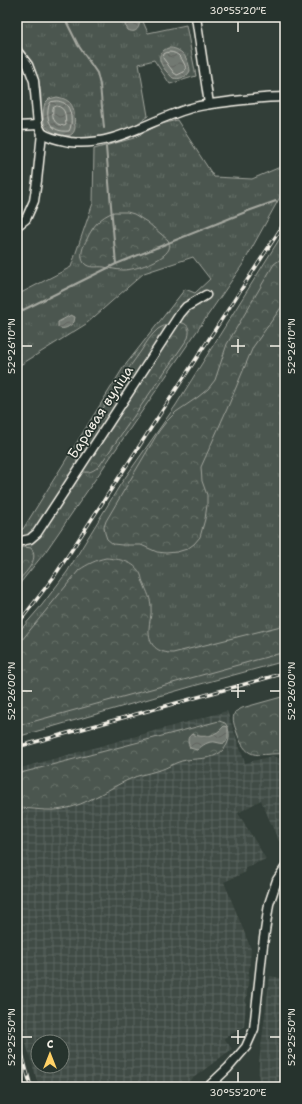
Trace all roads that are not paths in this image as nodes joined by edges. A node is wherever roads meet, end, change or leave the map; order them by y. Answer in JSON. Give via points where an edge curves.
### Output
{"nodes":[{"id":1,"x":196,"y":17,"type":"edge"},
{"id":2,"x":17,"y":51,"type":"edge"},
{"id":3,"x":285,"y":96,"type":"edge"},
{"id":4,"x":209,"y":104,"type":"junction"},
{"id":5,"x":38,"y":125,"type":"junction"},
{"id":6,"x":17,"y":126,"type":"edge"},
{"id":7,"x":42,"y":133,"type":"junction"},
{"id":8,"x":17,"y":226,"type":"edge"},
{"id":9,"x":206,"y":295,"type":"dead end"},
{"id":10,"x":17,"y":542,"type":"edge"},
{"id":11,"x":285,"y":868,"type":"edge"},
{"id":12,"x":208,"y":1087,"type":"edge"}],
"edges":[{"from":1,"to":4,"type":"street"},
{"from":2,"to":5,"type":"street","via":[[32,73]]},
{"from":3,"to":4,"type":"street"},
{"from":4,"to":7,"type":"street","via":[[180,111],[130,133],[99,142],[58,140]]},
{"from":5,"to":6,"type":"street"},
{"from":5,"to":7,"type":"street"},
{"from":7,"to":8,"type":"street","via":[[34,201],[26,219]]},
{"from":9,"to":10,"type":"street","name":"Баравая вуліца","via":[[186,307],[180,314],[43,525],[30,539]]},
{"from":11,"to":12,"type":"street","via":[[277,880],[269,904],[254,1029],[246,1047]]}]}
